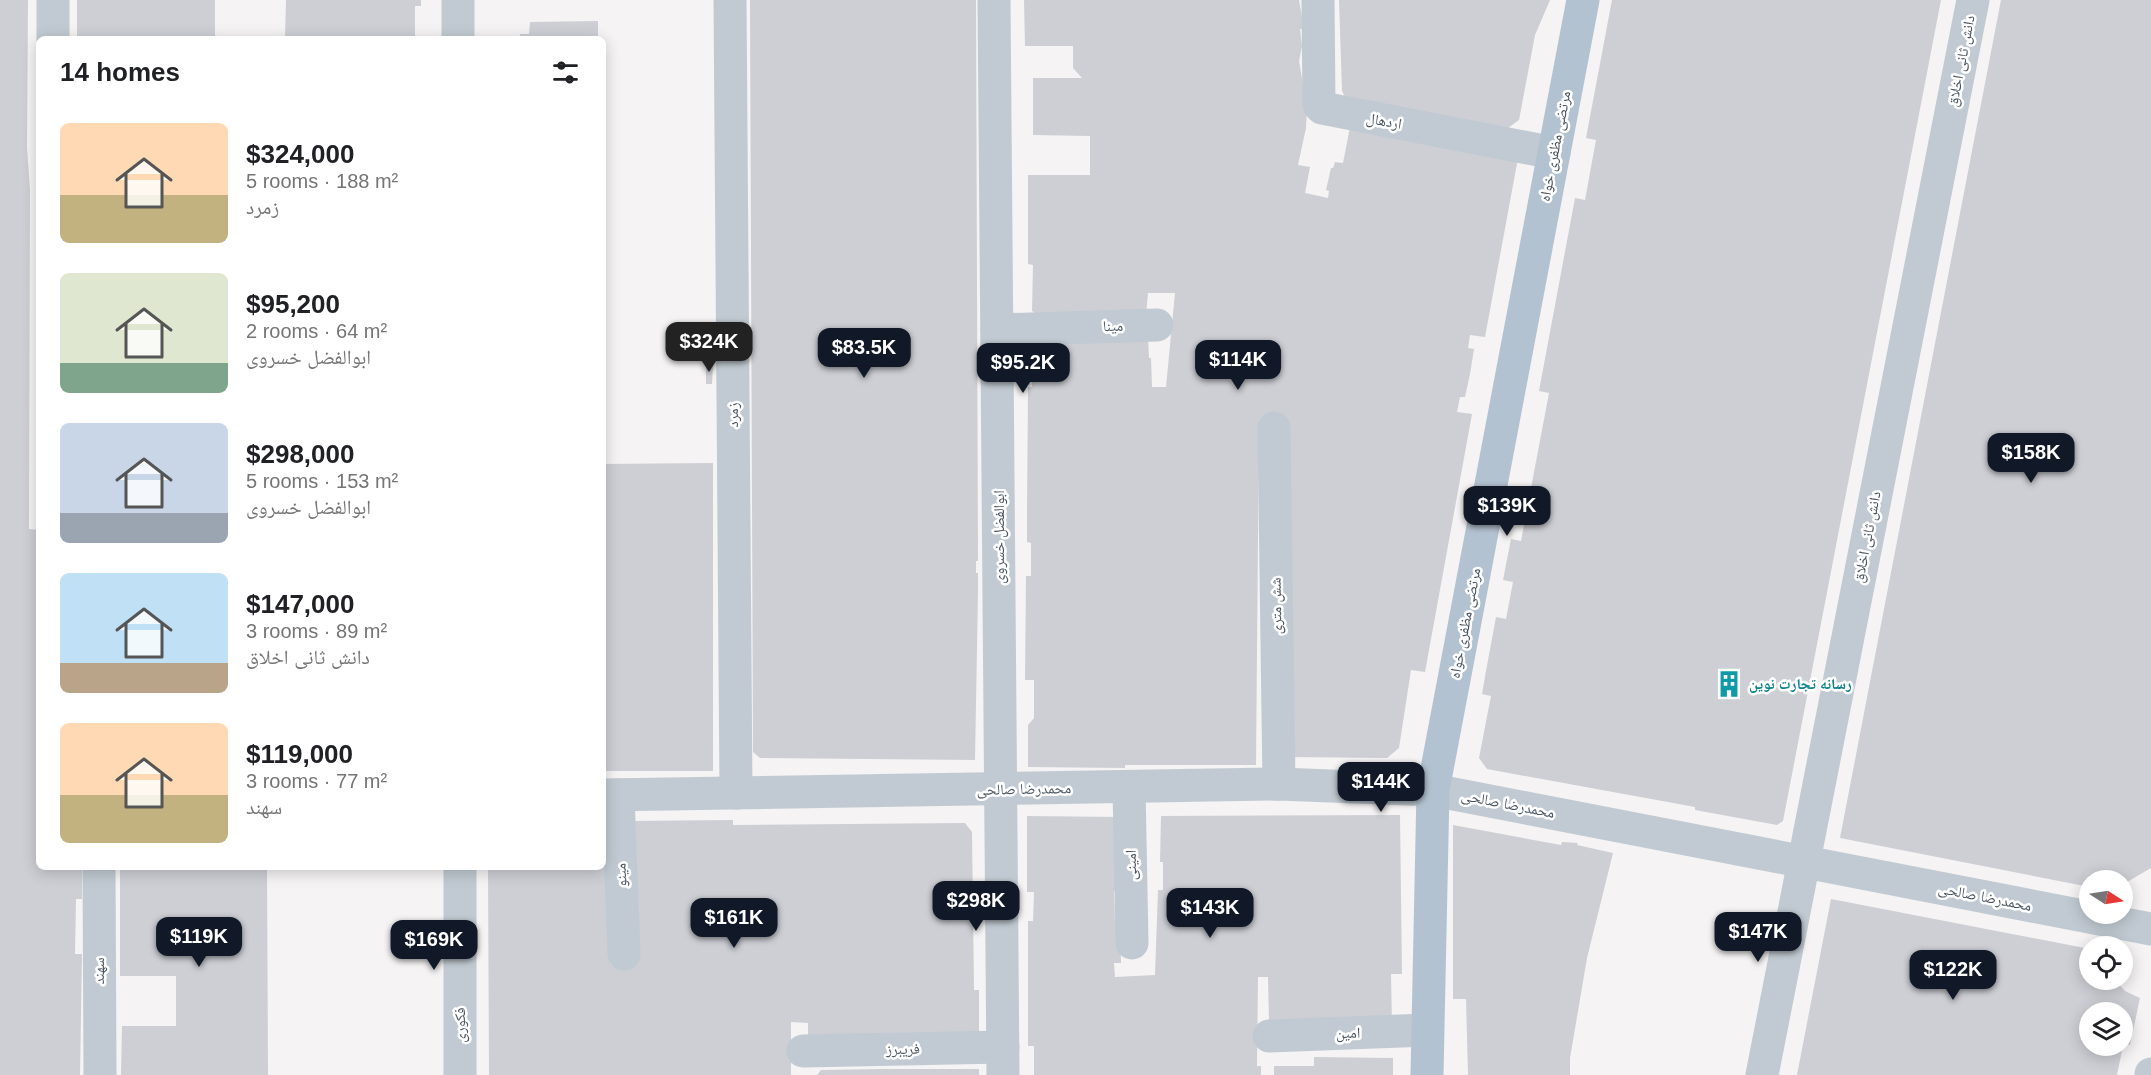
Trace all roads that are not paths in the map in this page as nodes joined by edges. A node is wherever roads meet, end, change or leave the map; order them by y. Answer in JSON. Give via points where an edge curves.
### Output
{"nodes":[{"id":1,"x":53,"y":0,"type":"edge"},
{"id":2,"x":458,"y":0,"type":"edge"},
{"id":3,"x":730,"y":0,"type":"edge"},
{"id":4,"x":994,"y":0,"type":"edge"},
{"id":5,"x":1317,"y":0,"type":"edge"},
{"id":6,"x":1583,"y":0,"type":"edge"},
{"id":7,"x":1973,"y":0,"type":"edge"},
{"id":8,"x":53,"y":36,"type":"edge"},
{"id":9,"x":458,"y":36,"type":"edge"},
{"id":10,"x":1554,"y":153,"type":"junction"},
{"id":11,"x":1157,"y":325,"type":"dead end"},
{"id":12,"x":997,"y":330,"type":"junction"},
{"id":13,"x":1274,"y":428,"type":"dead end"},
{"id":14,"x":1279,"y":784,"type":"junction"},
{"id":15,"x":1129,"y":787,"type":"junction"},
{"id":16,"x":1001,"y":789,"type":"junction"},
{"id":17,"x":1433,"y":790,"type":"junction"},
{"id":18,"x":736,"y":793,"type":"junction"},
{"id":19,"x":610,"y":795,"type":"edge"},
{"id":20,"x":1803,"y":861,"type":"junction"},
{"id":21,"x":99,"y":870,"type":"edge"},
{"id":22,"x":460,"y":870,"type":"edge"},
{"id":23,"x":2151,"y":929,"type":"edge"},
{"id":24,"x":1132,"y":943,"type":"dead end"},
{"id":25,"x":624,"y":954,"type":"dead end"},
{"id":26,"x":1427,"y":1030,"type":"junction"},
{"id":27,"x":1269,"y":1036,"type":"dead end"},
{"id":28,"x":803,"y":1051,"type":"dead end"},
{"id":29,"x":1003,"y":1061,"type":"edge"},
{"id":30,"x":100,"y":1075,"type":"edge"},
{"id":31,"x":460,"y":1075,"type":"edge"},
{"id":32,"x":1427,"y":1075,"type":"edge"},
{"id":33,"x":1762,"y":1075,"type":"edge"}],
"edges":[{"from":1,"to":8,"type":"street"},
{"from":2,"to":9,"type":"street"},
{"from":3,"to":18,"type":"street","name":"زمرد"},
{"from":4,"to":12,"type":"street","name":"ابوالفضل خسروی"},
{"from":5,"to":10,"type":"street","name":"اردهال","via":[[1322,108]]},
{"from":6,"to":10,"type":"main road","name":"مرتضی مظفری خواه"},
{"from":7,"to":20,"type":"street","name":"دانش ثانی اخلاق"},
{"from":10,"to":17,"type":"main road","name":"مرتضی مظفری خواه"},
{"from":11,"to":12,"type":"street","name":"مینا"},
{"from":12,"to":16,"type":"street","name":"ابوالفضل خسروی"},
{"from":13,"to":14,"type":"street","name":"شش متری"},
{"from":14,"to":15,"type":"street","name":"محمدرضا صالحی"},
{"from":14,"to":17,"type":"street","name":"محمدرضا صالحی"},
{"from":15,"to":16,"type":"street","name":"محمدرضا صالحی"},
{"from":15,"to":24,"type":"street","name":"امینی"},
{"from":16,"to":18,"type":"street","name":"محمدرضا صالحی"},
{"from":16,"to":29,"type":"street","name":"ابوالفضل خسروی"},
{"from":17,"to":20,"type":"street","name":"محمدرضا صالحی"},
{"from":17,"to":26,"type":"main road","name":"مرتضی مظفری خواه"},
{"from":18,"to":19,"type":"street","name":"محمدرضا صالحی"},
{"from":19,"to":25,"type":"street","name":"مینو"},
{"from":20,"to":23,"type":"street","name":"محمدرضا صالحی"},
{"from":20,"to":33,"type":"street","name":"دانش ثانی اخلاق"},
{"from":21,"to":30,"type":"street","name":"سهند"},
{"from":22,"to":31,"type":"street","name":"فکوری"},
{"from":26,"to":27,"type":"street","name":"امین"},
{"from":26,"to":32,"type":"main road","name":"مرتضی مظفری خواه"},
{"from":28,"to":29,"type":"street","name":"فریبرز"}]}
